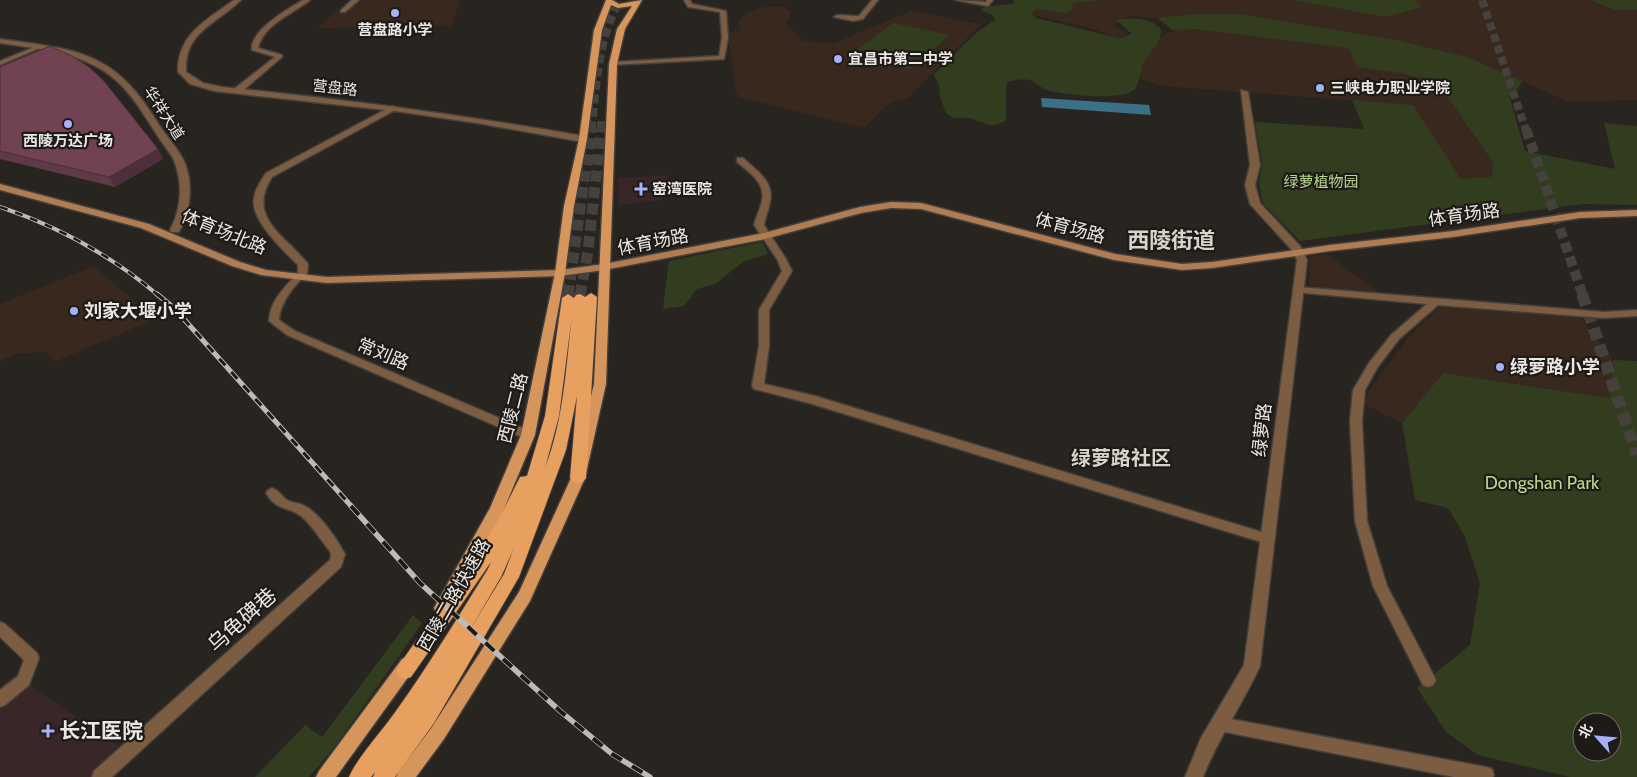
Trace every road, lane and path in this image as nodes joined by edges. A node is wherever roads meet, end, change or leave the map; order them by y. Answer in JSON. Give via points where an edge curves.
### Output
{"nodes":[{"id":1,"x":238,"y":0,"type":"edge"},
{"id":2,"x":307,"y":0,"type":"edge"},
{"id":3,"x":356,"y":0,"type":"edge"},
{"id":4,"x":687,"y":0,"type":"edge"},
{"id":5,"x":876,"y":0,"type":"edge"},
{"id":6,"x":958,"y":0,"type":"edge"},
{"id":7,"x":609,"y":1,"type":"edge"},
{"id":8,"x":637,"y":2,"type":"edge"},
{"id":9,"x":989,"y":2,"type":"edge"},
{"id":10,"x":343,"y":11,"type":"dead end"},
{"id":11,"x":602,"y":16,"type":"junction"},
{"id":12,"x":628,"y":16,"type":"junction"},
{"id":13,"x":838,"y":17,"type":"dead end"},
{"id":14,"x":0,"y":41,"type":"edge"},
{"id":15,"x":39,"y":47,"type":"junction"},
{"id":16,"x":0,"y":64,"type":"edge"},
{"id":17,"x":613,"y":64,"type":"junction"},
{"id":18,"x":237,"y":91,"type":"junction"},
{"id":19,"x":1244,"y":92,"type":"dead end"},
{"id":20,"x":395,"y":108,"type":"junction"},
{"id":21,"x":583,"y":139,"type":"junction"},
{"id":22,"x":740,"y":160,"type":"dead end"},
{"id":23,"x":0,"y":181,"type":"edge"},
{"id":24,"x":0,"y":187,"type":"edge"},
{"id":25,"x":1637,"y":211,"type":"edge"},
{"id":26,"x":174,"y":230,"type":"junction"},
{"id":27,"x":763,"y":234,"type":"junction"},
{"id":28,"x":1297,"y":250,"type":"junction"},
{"id":29,"x":605,"y":265,"type":"junction"},
{"id":30,"x":560,"y":270,"type":"junction"},
{"id":31,"x":300,"y":276,"type":"junction"},
{"id":32,"x":1298,"y":290,"type":"junction"},
{"id":33,"x":580,"y":298,"type":"junction"},
{"id":34,"x":1437,"y":300,"type":"junction"},
{"id":35,"x":1637,"y":313,"type":"edge"},
{"id":36,"x":552,"y":416,"type":"junction"},
{"id":37,"x":528,"y":435,"type":"junction"},
{"id":38,"x":578,"y":478,"type":"junction"},
{"id":39,"x":272,"y":493,"type":"dead end"},
{"id":40,"x":1268,"y":539,"type":"junction"},
{"id":41,"x":503,"y":575,"type":"junction"},
{"id":42,"x":0,"y":628,"type":"edge"},
{"id":43,"x":404,"y":671,"type":"junction"},
{"id":44,"x":1428,"y":680,"type":"dead end"},
{"id":45,"x":0,"y":700,"type":"edge"},
{"id":46,"x":1220,"y":724,"type":"junction"},
{"id":47,"x":1486,"y":775,"type":"dead end"},
{"id":48,"x":100,"y":777,"type":"edge"},
{"id":49,"x":325,"y":777,"type":"edge"},
{"id":50,"x":359,"y":777,"type":"edge"},
{"id":51,"x":383,"y":777,"type":"edge"},
{"id":52,"x":405,"y":777,"type":"edge"},
{"id":53,"x":1194,"y":777,"type":"edge"}],
"edges":[{"from":1,"to":18,"type":"street","name":"营盘路","via":[[192,38],[182,55],[182,72],[192,82]]},
{"from":2,"to":18,"type":"street","via":[[284,14],[260,36],[254,49],[280,56]]},
{"from":3,"to":10,"type":"street"},
{"from":4,"to":17,"type":"street","via":[[690,6],[723,11],[722,58]]},
{"from":5,"to":13,"type":"street","via":[[861,18]]},
{"from":6,"to":9,"type":"street"},
{"from":7,"to":8,"type":"main road","via":[[618,6]]},
{"from":7,"to":11,"type":"main road","name":"西陵二路"},
{"from":8,"to":12,"type":"main road"},
{"from":11,"to":12,"type":"main road","via":[[614,12]]},
{"from":11,"to":21,"type":"main road","name":"西陵二路","via":[[594,49]]},
{"from":12,"to":17,"type":"main road","via":[[621,29]]},
{"from":14,"to":15,"type":"street","name":"华祥大道"},
{"from":15,"to":16,"type":"street"},
{"from":15,"to":26,"type":"street","name":"华祥大道","via":[[96,63],[134,91],[180,163],[185,194],[183,217]]},
{"from":17,"to":29,"type":"main road"},
{"from":18,"to":20,"type":"street","name":"营盘路"},
{"from":19,"to":28,"type":"street","via":[[1255,165],[1250,185],[1256,204]]},
{"from":20,"to":21,"type":"street","name":"营盘路"},
{"from":20,"to":31,"type":"street","via":[[269,175],[261,187],[258,204],[272,232],[303,264]]},
{"from":21,"to":30,"type":"main road","name":"西陵二路"},
{"from":22,"to":27,"type":"street","via":[[767,187],[767,200],[758,225]]},
{"from":23,"to":26,"type":"main road","name":"体育场北路","via":[[114,210]]},
{"from":24,"to":31,"type":"main road","name":"体育场北路","via":[[168,234],[265,273]]},
{"from":25,"to":28,"type":"main road","name":"体育场路","via":[[1580,215],[1453,234]]},
{"from":26,"to":31,"type":"main road","name":"体育场北路","via":[[239,259]]},
{"from":27,"to":28,"type":"main road","name":"体育场路","via":[[860,210],[904,205],[957,214],[1114,257],[1153,264],[1212,266]]},
{"from":27,"to":29,"type":"main road","name":"体育场路"},
{"from":27,"to":40,"type":"street","via":[[784,260],[787,271],[764,310],[764,346],[758,386],[838,407]]},
{"from":28,"to":32,"type":"street","name":"绿萝路","via":[[1302,260]]},
{"from":29,"to":30,"type":"main road","name":"体育场路"},
{"from":29,"to":38,"type":"main road","via":[[600,384]]},
{"from":30,"to":31,"type":"main road","name":"体育场北路","via":[[329,278]]},
{"from":30,"to":37,"type":"main road","name":"西陵二路"},
{"from":31,"to":37,"type":"street","name":"常刘路","via":[[274,310],[274,321],[291,333]]},
{"from":32,"to":34,"type":"street"},
{"from":32,"to":40,"type":"street","name":"绿萝路"},
{"from":33,"to":36,"type":"highway","name":"西陵二路快速路"},
{"from":33,"to":38,"type":"highway"},
{"from":33,"to":41,"type":"highway","name":"西陵二路快速路","via":[[569,406],[559,450]]},
{"from":34,"to":35,"type":"street","via":[[1604,315]]},
{"from":34,"to":44,"type":"street","via":[[1395,337],[1373,366],[1359,390],[1356,421],[1360,521],[1380,586]]},
{"from":36,"to":41,"type":"highway","name":"西陵二路快速路"},
{"from":36,"to":43,"type":"highway","via":[[496,542],[472,580]]},
{"from":37,"to":43,"type":"main road","name":"西陵二路","via":[[497,509]]},
{"from":38,"to":52,"type":"main road","via":[[525,596],[438,733]]},
{"from":39,"to":48,"type":"street","name":"乌龟碑巷","via":[[283,504],[308,515],[334,546],[338,554],[336,563]]},
{"from":40,"to":46,"type":"street","name":"绿萝路","via":[[1252,666]]},
{"from":41,"to":50,"type":"highway","name":"西陵二路快速路"},
{"from":41,"to":51,"type":"highway","name":"西陵二路快速路","via":[[427,718]]},
{"from":42,"to":45,"type":"street","via":[[32,658],[24,680]]},
{"from":43,"to":49,"type":"main road","name":"西陵二路"},
{"from":46,"to":47,"type":"street"},
{"from":46,"to":53,"type":"street","name":"绿萝路"}]}
